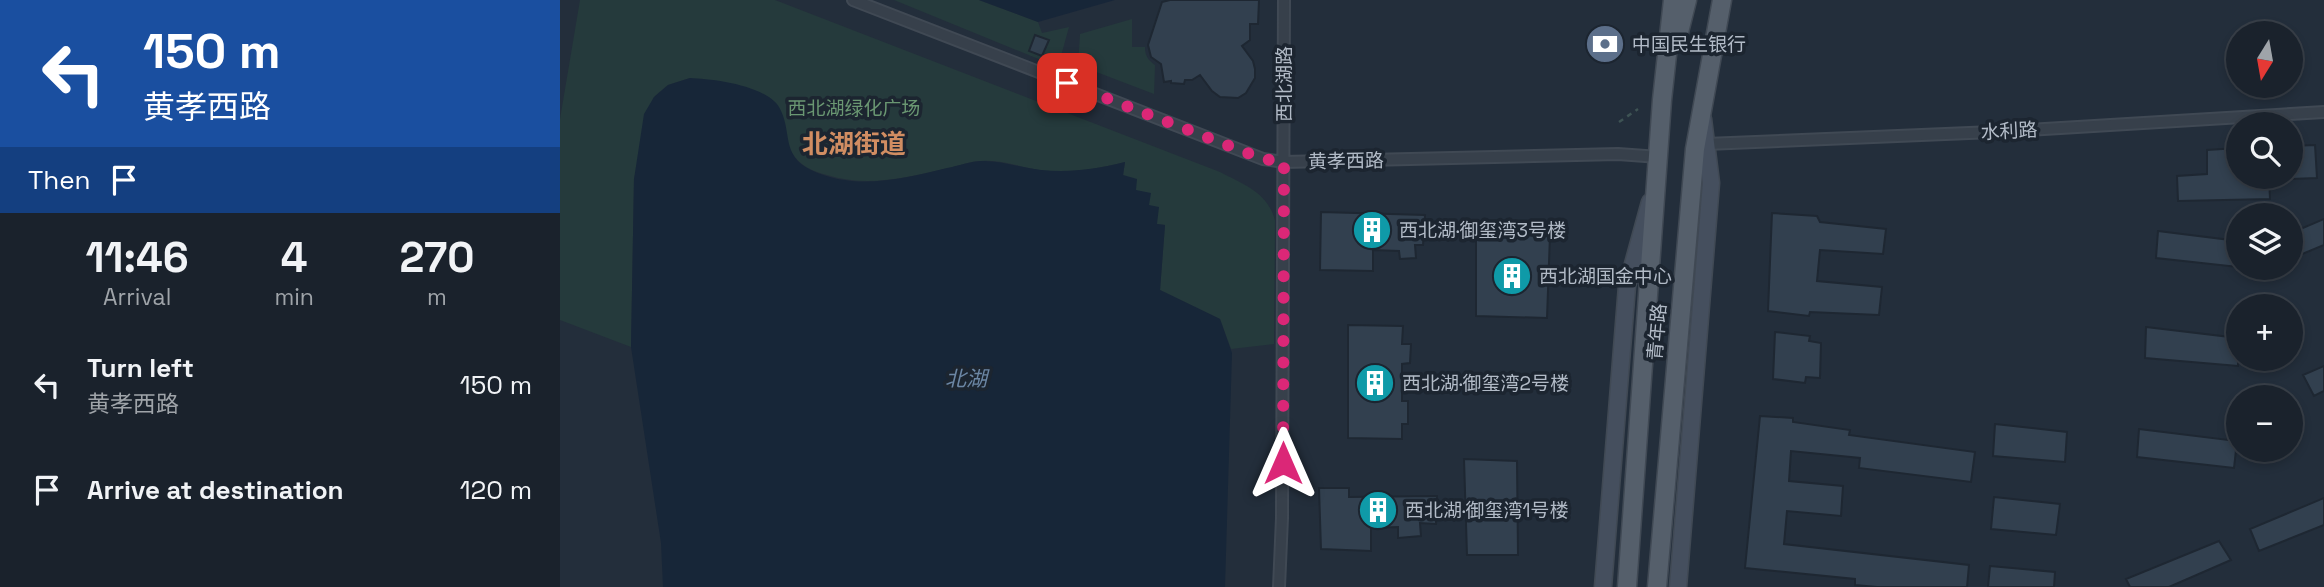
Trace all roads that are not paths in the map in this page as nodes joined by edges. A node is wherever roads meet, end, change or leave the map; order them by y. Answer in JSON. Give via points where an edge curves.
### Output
{"nodes":[{"id":1,"x":853,"y":0,"type":"edge"},
{"id":2,"x":1284,"y":0,"type":"edge"},
{"id":3,"x":1673,"y":0,"type":"edge"},
{"id":4,"x":1686,"y":0,"type":"edge"},
{"id":5,"x":1712,"y":0,"type":"edge"},
{"id":6,"x":1722,"y":0,"type":"edge"},
{"id":7,"x":1662,"y":100,"type":"junction"},
{"id":8,"x":1703,"y":100,"type":"junction"},
{"id":9,"x":2324,"y":112,"type":"edge"},
{"id":10,"x":1701,"y":147,"type":"junction"},
{"id":11,"x":1284,"y":162,"type":"junction"},
{"id":12,"x":1658,"y":165,"type":"junction"},
{"id":13,"x":1279,"y":587,"type":"edge"},
{"id":14,"x":1603,"y":587,"type":"edge"},
{"id":15,"x":1627,"y":587,"type":"edge"},
{"id":16,"x":1657,"y":587,"type":"edge"},
{"id":17,"x":1678,"y":587,"type":"edge"}],
"edges":[{"from":1,"to":11,"type":"street","name":"黄孝西路","via":[[1263,159]]},
{"from":2,"to":11,"type":"street","name":"西北湖路"},
{"from":3,"to":7,"type":"main road","name":"青年路"},
{"from":4,"to":7,"type":"main road"},
{"from":5,"to":8,"type":"main road"},
{"from":6,"to":8,"type":"main road","name":"青年路"},
{"from":7,"to":12,"type":"main road","name":"青年路"},
{"from":8,"to":10,"type":"main road","name":"青年路"},
{"from":9,"to":10,"type":"street","name":"水利路"},
{"from":10,"to":16,"type":"main road","name":"青年路"},
{"from":10,"to":17,"type":"main road","via":[[1711,183]]},
{"from":11,"to":12,"type":"street","name":"黄孝西路","via":[[1618,154]]},
{"from":11,"to":13,"type":"street","name":"西北湖路"},
{"from":12,"to":14,"type":"main road","via":[[1627,286]]},
{"from":12,"to":15,"type":"main road","name":"青年路"}]}
